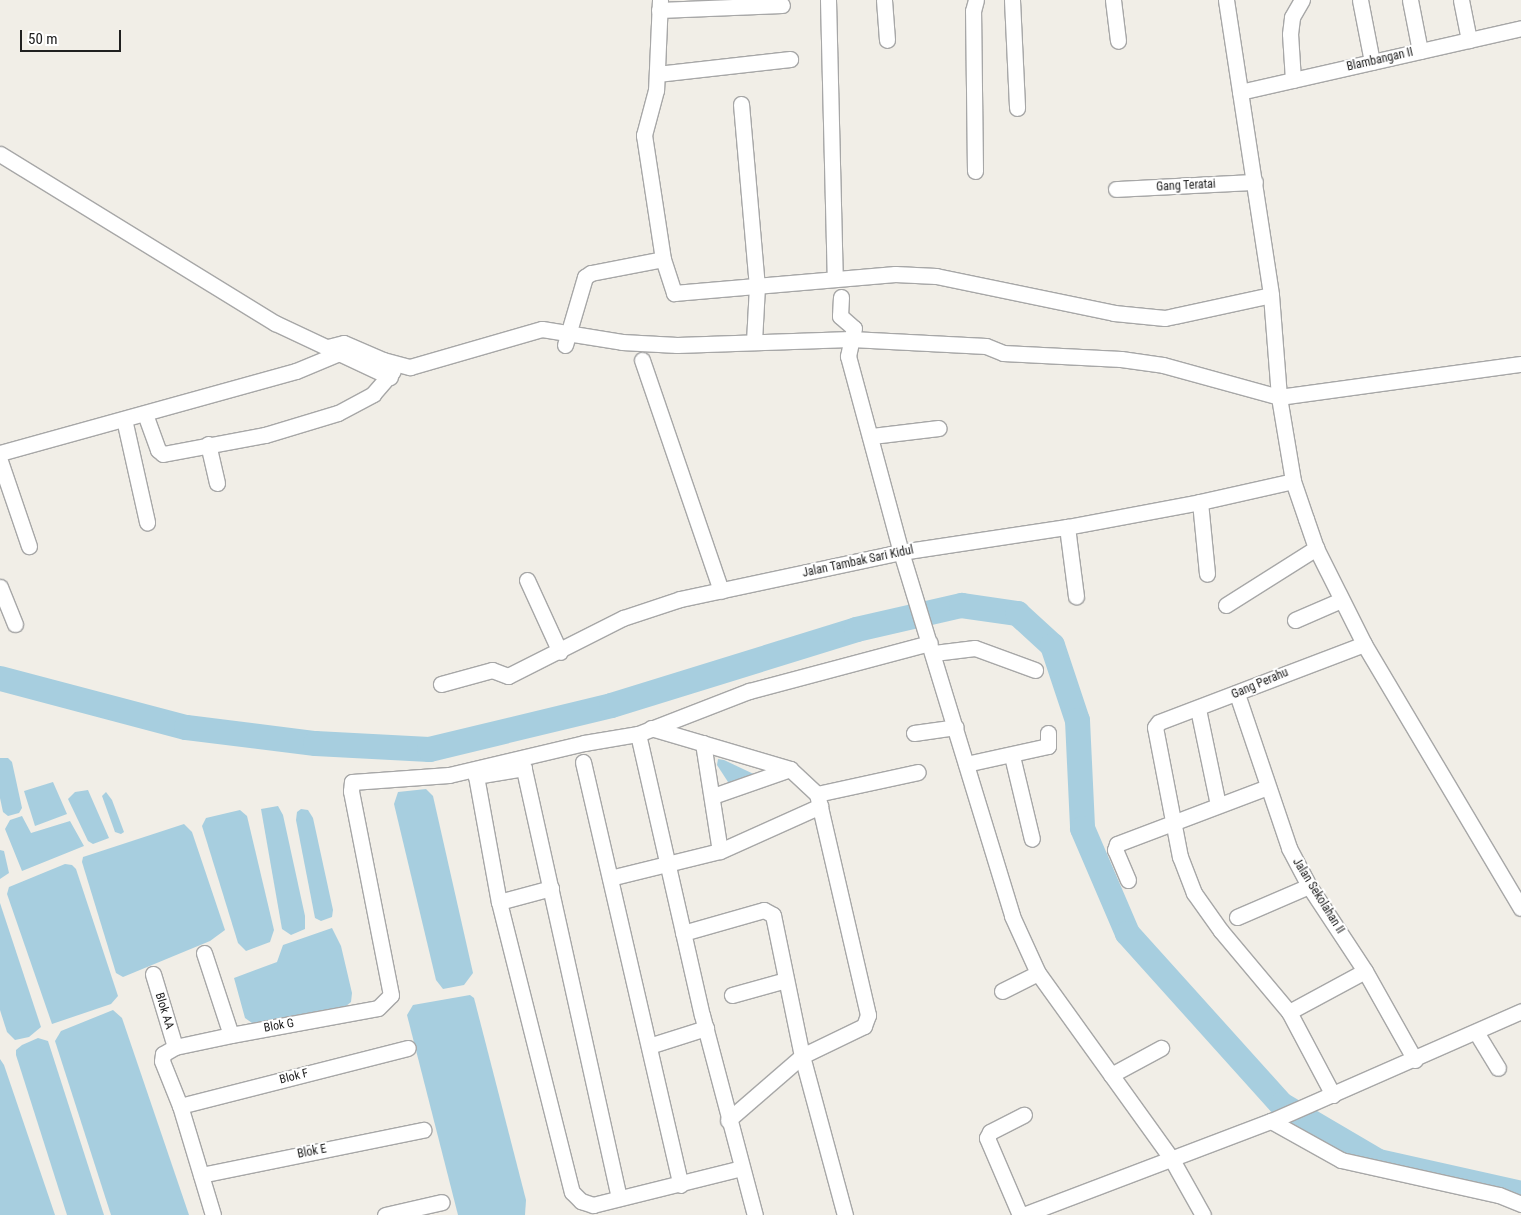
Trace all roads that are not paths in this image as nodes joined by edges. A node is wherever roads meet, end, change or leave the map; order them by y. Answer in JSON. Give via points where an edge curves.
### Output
{"nodes":[{"id":1,"x":828,"y":0,"type":"edge"},
{"id":2,"x":884,"y":0,"type":"edge"},
{"id":3,"x":976,"y":0,"type":"edge"},
{"id":4,"x":1012,"y":0,"type":"edge"},
{"id":5,"x":1113,"y":0,"type":"edge"},
{"id":6,"x":1226,"y":0,"type":"edge"},
{"id":7,"x":1302,"y":0,"type":"edge"},
{"id":8,"x":1360,"y":0,"type":"edge"},
{"id":9,"x":1410,"y":0,"type":"edge"},
{"id":10,"x":1461,"y":0,"type":"edge"},
{"id":11,"x":660,"y":5,"type":"edge"},
{"id":12,"x":782,"y":5,"type":"dead end"},
{"id":13,"x":1521,"y":28,"type":"edge"},
{"id":14,"x":886,"y":40,"type":"dead end"},
{"id":15,"x":1469,"y":40,"type":"junction"},
{"id":16,"x":1118,"y":42,"type":"dead end"},
{"id":17,"x":1420,"y":51,"type":"junction"},
{"id":18,"x":790,"y":59,"type":"dead end"},
{"id":19,"x":1372,"y":62,"type":"junction"},
{"id":20,"x":657,"y":74,"type":"junction"},
{"id":21,"x":1293,"y":80,"type":"junction"},
{"id":22,"x":1251,"y":89,"type":"junction"},
{"id":23,"x":741,"y":104,"type":"dead end"},
{"id":24,"x":1017,"y":108,"type":"dead end"},
{"id":25,"x":0,"y":154,"type":"edge"},
{"id":26,"x":975,"y":171,"type":"dead end"},
{"id":27,"x":1255,"y":182,"type":"junction"},
{"id":28,"x":1116,"y":189,"type":"dead end"},
{"id":29,"x":663,"y":259,"type":"junction"},
{"id":30,"x":835,"y":277,"type":"junction"},
{"id":31,"x":757,"y":286,"type":"junction"},
{"id":32,"x":1271,"y":295,"type":"junction"},
{"id":33,"x":841,"y":297,"type":"dead end"},
{"id":34,"x":566,"y":338,"type":"junction"},
{"id":35,"x":851,"y":339,"type":"junction"},
{"id":36,"x":754,"y":342,"type":"junction"},
{"id":37,"x":337,"y":348,"type":"junction"},
{"id":38,"x":642,"y":360,"type":"dead end"},
{"id":39,"x":1521,"y":364,"type":"edge"},
{"id":40,"x":393,"y":371,"type":"junction"},
{"id":41,"x":1279,"y":397,"type":"junction"},
{"id":42,"x":145,"y":414,"type":"junction"},
{"id":43,"x":124,"y":419,"type":"junction"},
{"id":44,"x":940,"y":428,"type":"dead end"},
{"id":45,"x":872,"y":436,"type":"junction"},
{"id":46,"x":208,"y":444,"type":"junction"},
{"id":47,"x":0,"y":453,"type":"edge"},
{"id":48,"x":0,"y":461,"type":"edge"},
{"id":49,"x":1293,"y":481,"type":"junction"},
{"id":50,"x":217,"y":483,"type":"dead end"},
{"id":51,"x":1200,"y":502,"type":"junction"},
{"id":52,"x":146,"y":522,"type":"dead end"},
{"id":53,"x":1067,"y":527,"type":"junction"},
{"id":54,"x":29,"y":546,"type":"dead end"},
{"id":55,"x":1316,"y":548,"type":"junction"},
{"id":56,"x":901,"y":552,"type":"junction"},
{"id":57,"x":1207,"y":574,"type":"dead end"},
{"id":58,"x":527,"y":580,"type":"dead end"},
{"id":59,"x":0,"y":587,"type":"edge"},
{"id":60,"x":721,"y":591,"type":"junction"},
{"id":61,"x":1076,"y":596,"type":"dead end"},
{"id":62,"x":1341,"y":600,"type":"junction"},
{"id":63,"x":1226,"y":606,"type":"dead end"},
{"id":64,"x":1295,"y":620,"type":"dead end"},
{"id":65,"x":15,"y":624,"type":"dead end"},
{"id":66,"x":930,"y":643,"type":"junction"},
{"id":67,"x":1364,"y":644,"type":"junction"},
{"id":68,"x":560,"y":652,"type":"junction"},
{"id":69,"x":1035,"y":670,"type":"dead end"},
{"id":70,"x":441,"y":684,"type":"dead end"},
{"id":71,"x":1237,"y":694,"type":"junction"},
{"id":72,"x":1198,"y":709,"type":"junction"},
{"id":73,"x":956,"y":727,"type":"junction"},
{"id":74,"x":645,"y":731,"type":"junction"},
{"id":75,"x":914,"y":733,"type":"dead end"},
{"id":76,"x":1048,"y":733,"type":"dead end"},
{"id":77,"x":703,"y":743,"type":"junction"},
{"id":78,"x":1012,"y":756,"type":"junction"},
{"id":79,"x":583,"y":762,"type":"dead end"},
{"id":80,"x":966,"y":764,"type":"junction"},
{"id":81,"x":790,"y":769,"type":"junction"},
{"id":82,"x":918,"y":772,"type":"dead end"},
{"id":83,"x":1268,"y":787,"type":"junction"},
{"id":84,"x":713,"y":796,"type":"junction"},
{"id":85,"x":819,"y":800,"type":"junction"},
{"id":86,"x":1218,"y":805,"type":"junction"},
{"id":87,"x":1172,"y":825,"type":"junction"},
{"id":88,"x":1032,"y":839,"type":"dead end"},
{"id":89,"x":720,"y":851,"type":"junction"},
{"id":90,"x":668,"y":865,"type":"junction"},
{"id":91,"x":610,"y":878,"type":"junction"},
{"id":92,"x":1128,"y":880,"type":"dead end"},
{"id":93,"x":1309,"y":886,"type":"junction"},
{"id":94,"x":550,"y":888,"type":"junction"},
{"id":95,"x":499,"y":902,"type":"junction"},
{"id":96,"x":1521,"y":908,"type":"edge"},
{"id":97,"x":1237,"y":918,"type":"dead end"},
{"id":98,"x":683,"y":933,"type":"junction"},
{"id":99,"x":204,"y":953,"type":"dead end"},
{"id":100,"x":1365,"y":971,"type":"junction"},
{"id":101,"x":1038,"y":973,"type":"junction"},
{"id":102,"x":153,"y":974,"type":"dead end"},
{"id":103,"x":786,"y":980,"type":"junction"},
{"id":104,"x":1002,"y":991,"type":"dead end"},
{"id":105,"x":732,"y":995,"type":"dead end"},
{"id":106,"x":1521,"y":1011,"type":"edge"},
{"id":107,"x":1289,"y":1012,"type":"junction"},
{"id":108,"x":706,"y":1028,"type":"junction"},
{"id":109,"x":1476,"y":1032,"type":"junction"},
{"id":110,"x":231,"y":1035,"type":"junction"},
{"id":111,"x":649,"y":1046,"type":"junction"},
{"id":112,"x":408,"y":1048,"type":"dead end"},
{"id":113,"x":1161,"y":1048,"type":"dead end"},
{"id":114,"x":169,"y":1051,"type":"junction"},
{"id":115,"x":802,"y":1056,"type":"junction"},
{"id":116,"x":1415,"y":1060,"type":"junction"},
{"id":117,"x":1498,"y":1068,"type":"dead end"},
{"id":118,"x":1111,"y":1075,"type":"junction"},
{"id":119,"x":1331,"y":1096,"type":"junction"},
{"id":120,"x":180,"y":1106,"type":"junction"},
{"id":121,"x":1024,"y":1114,"type":"dead end"},
{"id":122,"x":1277,"y":1119,"type":"junction"},
{"id":123,"x":728,"y":1120,"type":"junction"},
{"id":124,"x":423,"y":1130,"type":"dead end"},
{"id":125,"x":1171,"y":1158,"type":"junction"},
{"id":126,"x":741,"y":1168,"type":"junction"},
{"id":127,"x":201,"y":1175,"type":"junction"},
{"id":128,"x":681,"y":1185,"type":"junction"},
{"id":129,"x":619,"y":1198,"type":"junction"},
{"id":130,"x":442,"y":1202,"type":"dead end"},
{"id":131,"x":1521,"y":1204,"type":"edge"},
{"id":132,"x":213,"y":1215,"type":"edge"},
{"id":133,"x":385,"y":1215,"type":"edge"},
{"id":134,"x":755,"y":1215,"type":"edge"},
{"id":135,"x":845,"y":1215,"type":"edge"},
{"id":136,"x":1022,"y":1215,"type":"edge"},
{"id":137,"x":1203,"y":1215,"type":"edge"}],
"edges":[{"from":1,"to":30,"type":"street"},
{"from":2,"to":14,"type":"street"},
{"from":3,"to":26,"type":"street","via":[[973,11]]},
{"from":4,"to":24,"type":"street"},
{"from":5,"to":16,"type":"street"},
{"from":6,"to":22,"type":"street"},
{"from":7,"to":21,"type":"street","via":[[1292,17],[1290,34]]},
{"from":8,"to":19,"type":"street"},
{"from":9,"to":17,"type":"street"},
{"from":10,"to":15,"type":"street"},
{"from":11,"to":12,"type":"street"},
{"from":11,"to":20,"type":"street"},
{"from":13,"to":15,"type":"street","name":"Blambangan II"},
{"from":15,"to":17,"type":"street","name":"Blambangan II"},
{"from":17,"to":19,"type":"street","name":"Blambangan II"},
{"from":18,"to":20,"type":"street"},
{"from":19,"to":21,"type":"street","name":"Blambangan II"},
{"from":20,"to":29,"type":"street","via":[[644,135]]},
{"from":21,"to":22,"type":"street","name":"Blambangan II"},
{"from":22,"to":27,"type":"street"},
{"from":23,"to":31,"type":"street"},
{"from":25,"to":37,"type":"street","via":[[275,323]]},
{"from":27,"to":28,"type":"street","name":"Gang Teratai"},
{"from":27,"to":32,"type":"street"},
{"from":29,"to":31,"type":"street","via":[[674,293]]},
{"from":29,"to":34,"type":"street","via":[[587,276],[582,280]]},
{"from":30,"to":31,"type":"street"},
{"from":30,"to":32,"type":"street","via":[[936,276],[1152,318],[1188,315]]},
{"from":31,"to":36,"type":"street"},
{"from":32,"to":41,"type":"street"},
{"from":33,"to":35,"type":"street","via":[[840,316],[854,328]]},
{"from":34,"to":36,"type":"street","via":[[644,343]]},
{"from":34,"to":40,"type":"street","via":[[530,330],[463,360]]},
{"from":35,"to":36,"type":"street"},
{"from":35,"to":41,"type":"street","via":[[986,346],[1002,353],[1130,360],[1163,365]]},
{"from":35,"to":45,"type":"street","via":[[848,356]]},
{"from":37,"to":40,"type":"street"},
{"from":37,"to":42,"type":"street","via":[[296,371]]},
{"from":38,"to":60,"type":"street"},
{"from":39,"to":41,"type":"street"},
{"from":40,"to":46,"type":"street","via":[[373,394],[338,413],[265,435]]},
{"from":41,"to":49,"type":"street"},
{"from":42,"to":43,"type":"street"},
{"from":42,"to":46,"type":"street","via":[[161,453]]},
{"from":43,"to":47,"type":"street"},
{"from":43,"to":52,"type":"street"},
{"from":44,"to":45,"type":"street"},
{"from":45,"to":56,"type":"street"},
{"from":46,"to":50,"type":"street"},
{"from":48,"to":54,"type":"street"},
{"from":49,"to":51,"type":"street","name":"Jalan Tambak Sari Kidul"},
{"from":49,"to":55,"type":"street"},
{"from":51,"to":53,"type":"street","name":"Jalan Tambak Sari Kidul"},
{"from":51,"to":57,"type":"street"},
{"from":53,"to":56,"type":"street","name":"Jalan Tambak Sari Kidul"},
{"from":53,"to":61,"type":"street"},
{"from":55,"to":62,"type":"street"},
{"from":55,"to":63,"type":"street"},
{"from":56,"to":60,"type":"street","name":"Jalan Tambak Sari Kidul"},
{"from":56,"to":66,"type":"street"},
{"from":58,"to":68,"type":"street"},
{"from":59,"to":65,"type":"street"},
{"from":60,"to":68,"type":"street","name":"Jalan Tambak Sari Kidul","via":[[645,609]]},
{"from":62,"to":64,"type":"street"},
{"from":62,"to":67,"type":"street"},
{"from":66,"to":69,"type":"street","via":[[975,648]]},
{"from":66,"to":73,"type":"street"},
{"from":66,"to":74,"type":"street","via":[[749,691]]},
{"from":67,"to":71,"type":"street","name":"Gang Perahu"},
{"from":67,"to":96,"type":"street"},
{"from":68,"to":70,"type":"street","name":"Jalan Tambak Sari Kidul","via":[[508,676],[492,670]]},
{"from":71,"to":72,"type":"street","name":"Gang Perahu"},
{"from":71,"to":83,"type":"street","name":"Jalan Sekolahan II"},
{"from":72,"to":86,"type":"street"},
{"from":72,"to":87,"type":"street","name":"Gang Perahu","via":[[1156,724]]},
{"from":73,"to":75,"type":"street"},
{"from":73,"to":80,"type":"street"},
{"from":74,"to":77,"type":"street"},
{"from":74,"to":90,"type":"street"},
{"from":74,"to":110,"type":"street","name":"Blok G","via":[[449,775],[352,782],[351,791],[391,995],[378,1008]]},
{"from":76,"to":78,"type":"street","via":[[1048,746]]},
{"from":77,"to":81,"type":"street"},
{"from":77,"to":84,"type":"street"},
{"from":78,"to":80,"type":"street"},
{"from":78,"to":88,"type":"street"},
{"from":79,"to":91,"type":"street"},
{"from":80,"to":101,"type":"street","via":[[1012,916]]},
{"from":81,"to":84,"type":"street"},
{"from":81,"to":85,"type":"street"},
{"from":82,"to":85,"type":"street"},
{"from":83,"to":86,"type":"street"},
{"from":83,"to":93,"type":"street","name":"Jalan Sekolahan II","via":[[1286,842]]},
{"from":84,"to":89,"type":"street"},
{"from":85,"to":89,"type":"street"},
{"from":85,"to":115,"type":"street","via":[[868,1022]]},
{"from":86,"to":87,"type":"street"},
{"from":87,"to":92,"type":"street","via":[[1115,847]]},
{"from":87,"to":107,"type":"street","via":[[1194,893]]},
{"from":89,"to":90,"type":"street"},
{"from":90,"to":91,"type":"street"},
{"from":90,"to":98,"type":"street"},
{"from":91,"to":111,"type":"street"},
{"from":93,"to":97,"type":"street"},
{"from":93,"to":100,"type":"street","name":"Jalan Sekolahan II"},
{"from":94,"to":95,"type":"street"},
{"from":94,"to":95,"type":"street","via":[[524,768],[476,776]]},
{"from":94,"to":129,"type":"street"},
{"from":95,"to":129,"type":"street","via":[[572,1192],[581,1201],[593,1205]]},
{"from":98,"to":103,"type":"street","via":[[764,910],[770,912]]},
{"from":98,"to":108,"type":"street"},
{"from":99,"to":110,"type":"street"},
{"from":100,"to":107,"type":"street"},
{"from":100,"to":116,"type":"street","name":"Jalan Sekolahan II"},
{"from":101,"to":104,"type":"street"},
{"from":101,"to":118,"type":"street"},
{"from":102,"to":114,"type":"street","name":"Blok AA"},
{"from":103,"to":105,"type":"street"},
{"from":103,"to":115,"type":"street"},
{"from":106,"to":109,"type":"street"},
{"from":107,"to":119,"type":"street"},
{"from":108,"to":111,"type":"street"},
{"from":108,"to":123,"type":"street"},
{"from":109,"to":116,"type":"street"},
{"from":109,"to":117,"type":"street"},
{"from":110,"to":114,"type":"street","name":"Blok G"},
{"from":111,"to":128,"type":"street"},
{"from":112,"to":120,"type":"street","name":"Blok F"},
{"from":113,"to":118,"type":"street"},
{"from":114,"to":120,"type":"street","name":"Blok AA","via":[[162,1061]]},
{"from":115,"to":123,"type":"street"},
{"from":115,"to":135,"type":"street"},
{"from":116,"to":119,"type":"street"},
{"from":118,"to":125,"type":"street"},
{"from":119,"to":122,"type":"street"},
{"from":120,"to":127,"type":"street","name":"Blok AA"},
{"from":121,"to":136,"type":"street","via":[[990,1132],[988,1138]]},
{"from":122,"to":125,"type":"street"},
{"from":122,"to":131,"type":"street","via":[[1341,1160],[1499,1195]]},
{"from":123,"to":126,"type":"street"},
{"from":124,"to":127,"type":"street","name":"Blok E"},
{"from":125,"to":136,"type":"street"},
{"from":125,"to":137,"type":"street"},
{"from":126,"to":128,"type":"street"},
{"from":126,"to":134,"type":"street"},
{"from":127,"to":132,"type":"street","name":"Blok AA"},
{"from":128,"to":129,"type":"street"},
{"from":130,"to":133,"type":"street"}]}
